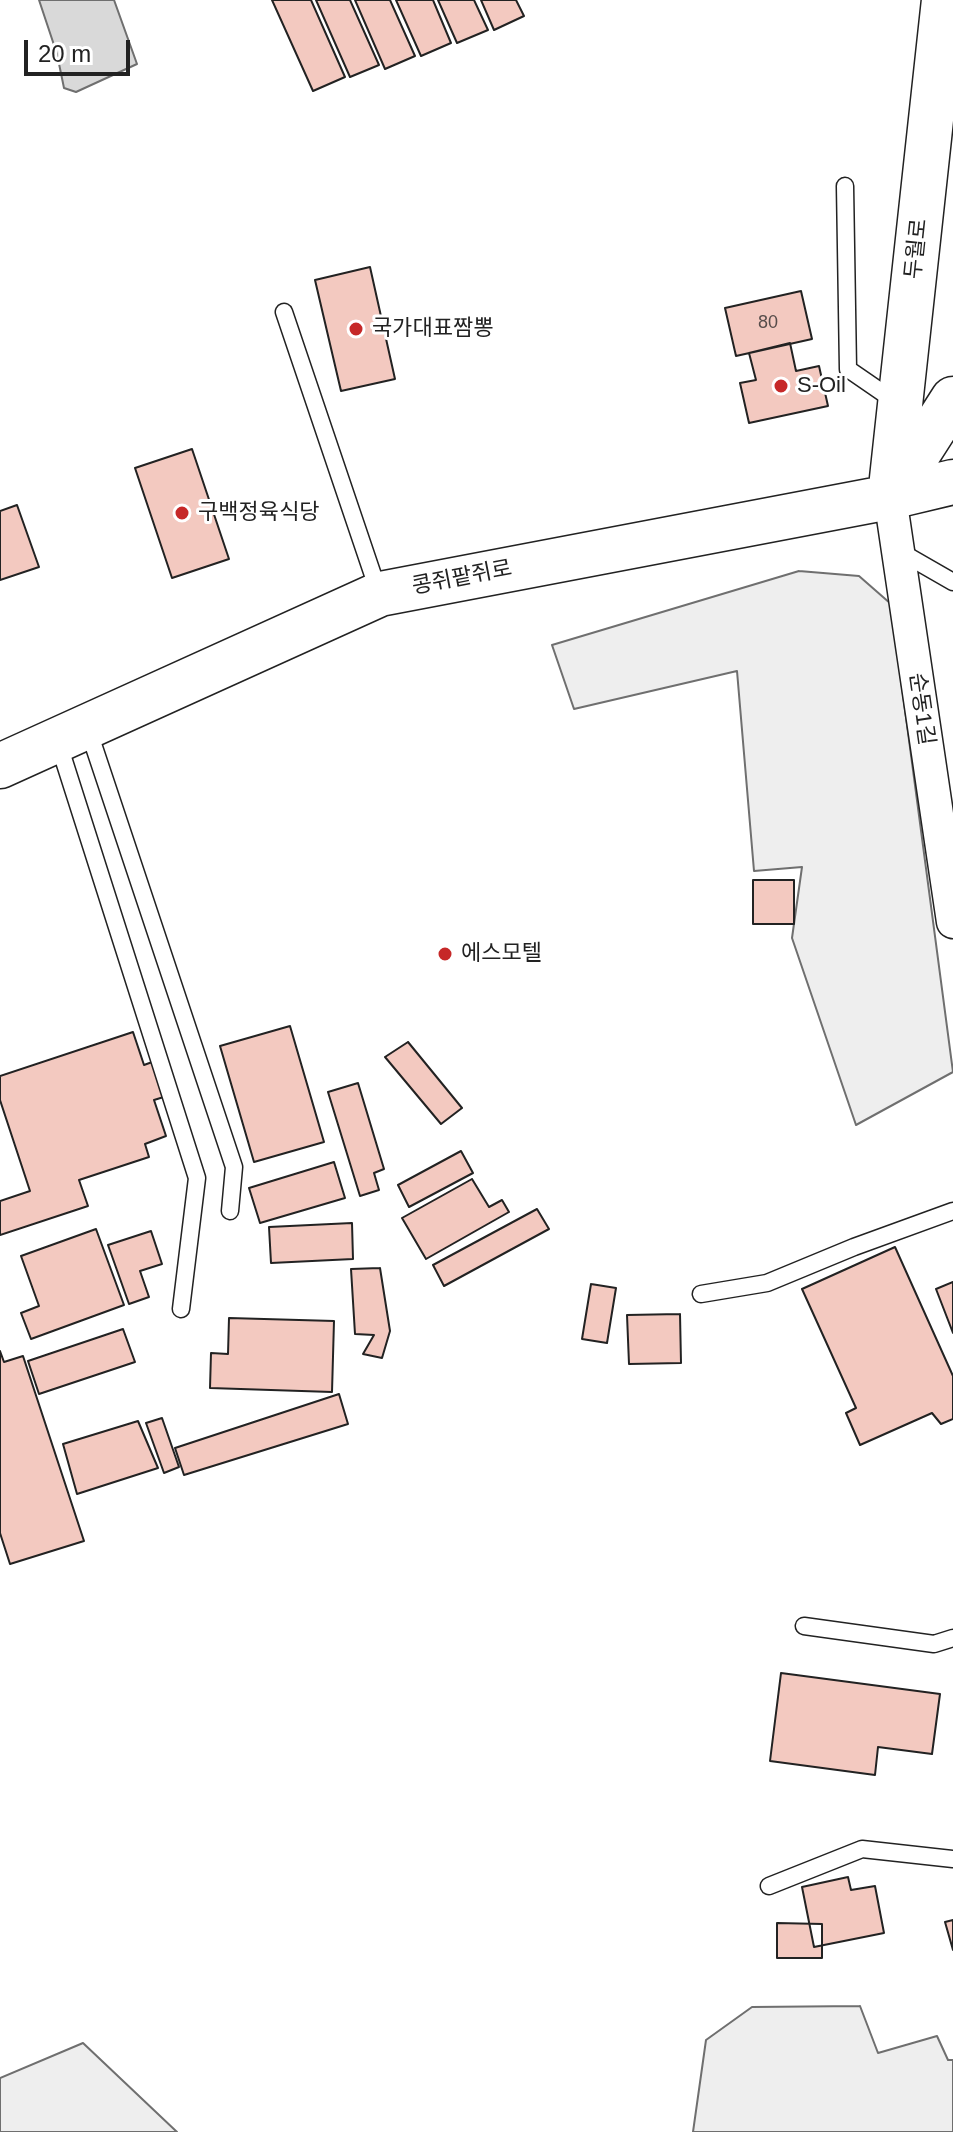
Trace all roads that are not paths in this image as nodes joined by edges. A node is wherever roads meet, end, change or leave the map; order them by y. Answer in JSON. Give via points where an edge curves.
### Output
{"nodes":[{"id":1,"x":944,"y":0,"type":"edge"},
{"id":2,"x":845,"y":186,"type":"dead end"},
{"id":3,"x":284,"y":312,"type":"dead end"},
{"id":4,"x":953,"y":399,"type":"edge"},
{"id":5,"x":900,"y":405,"type":"junction"},
{"id":6,"x":953,"y":482,"type":"edge"},
{"id":7,"x":890,"y":497,"type":"junction"},
{"id":8,"x":898,"y":550,"type":"junction"},
{"id":9,"x":953,"y":582,"type":"edge"},
{"id":10,"x":380,"y":594,"type":"junction"},
{"id":11,"x":72,"y":734,"type":"junction"},
{"id":12,"x":0,"y":766,"type":"edge"},
{"id":13,"x":953,"y":922,"type":"edge"},
{"id":14,"x":230,"y":1211,"type":"dead end"},
{"id":15,"x":953,"y":1211,"type":"edge"},
{"id":16,"x":701,"y":1294,"type":"dead end"},
{"id":17,"x":181,"y":1309,"type":"dead end"},
{"id":18,"x":804,"y":1626,"type":"dead end"},
{"id":19,"x":953,"y":1638,"type":"edge"},
{"id":20,"x":953,"y":1859,"type":"edge"},
{"id":21,"x":769,"y":1886,"type":"dead end"}],
"edges":[{"from":1,"to":5,"type":"main road","name":"두월로"},
{"from":2,"to":5,"type":"lane","via":[[848,369]]},
{"from":3,"to":10,"type":"lane"},
{"from":4,"to":7,"type":"main road"},
{"from":5,"to":7,"type":"main road","name":"두월로"},
{"from":6,"to":7,"type":"main road","name":"콩쥐팥쥐로"},
{"from":7,"to":8,"type":"street","name":"순동1길"},
{"from":7,"to":10,"type":"main road","name":"콩쥐팥쥐로"},
{"from":8,"to":9,"type":"lane"},
{"from":8,"to":13,"type":"street","name":"순동1길"},
{"from":10,"to":11,"type":"main road","name":"콩쥐팥쥐로"},
{"from":11,"to":12,"type":"main road","name":"콩쥐팥쥐로"},
{"from":11,"to":14,"type":"lane","via":[[234,1167]]},
{"from":11,"to":17,"type":"lane","via":[[197,1178]]},
{"from":15,"to":16,"type":"lane","via":[[767,1283]]},
{"from":18,"to":19,"type":"lane","via":[[934,1644]]},
{"from":20,"to":21,"type":"lane","via":[[862,1849]]}]}
